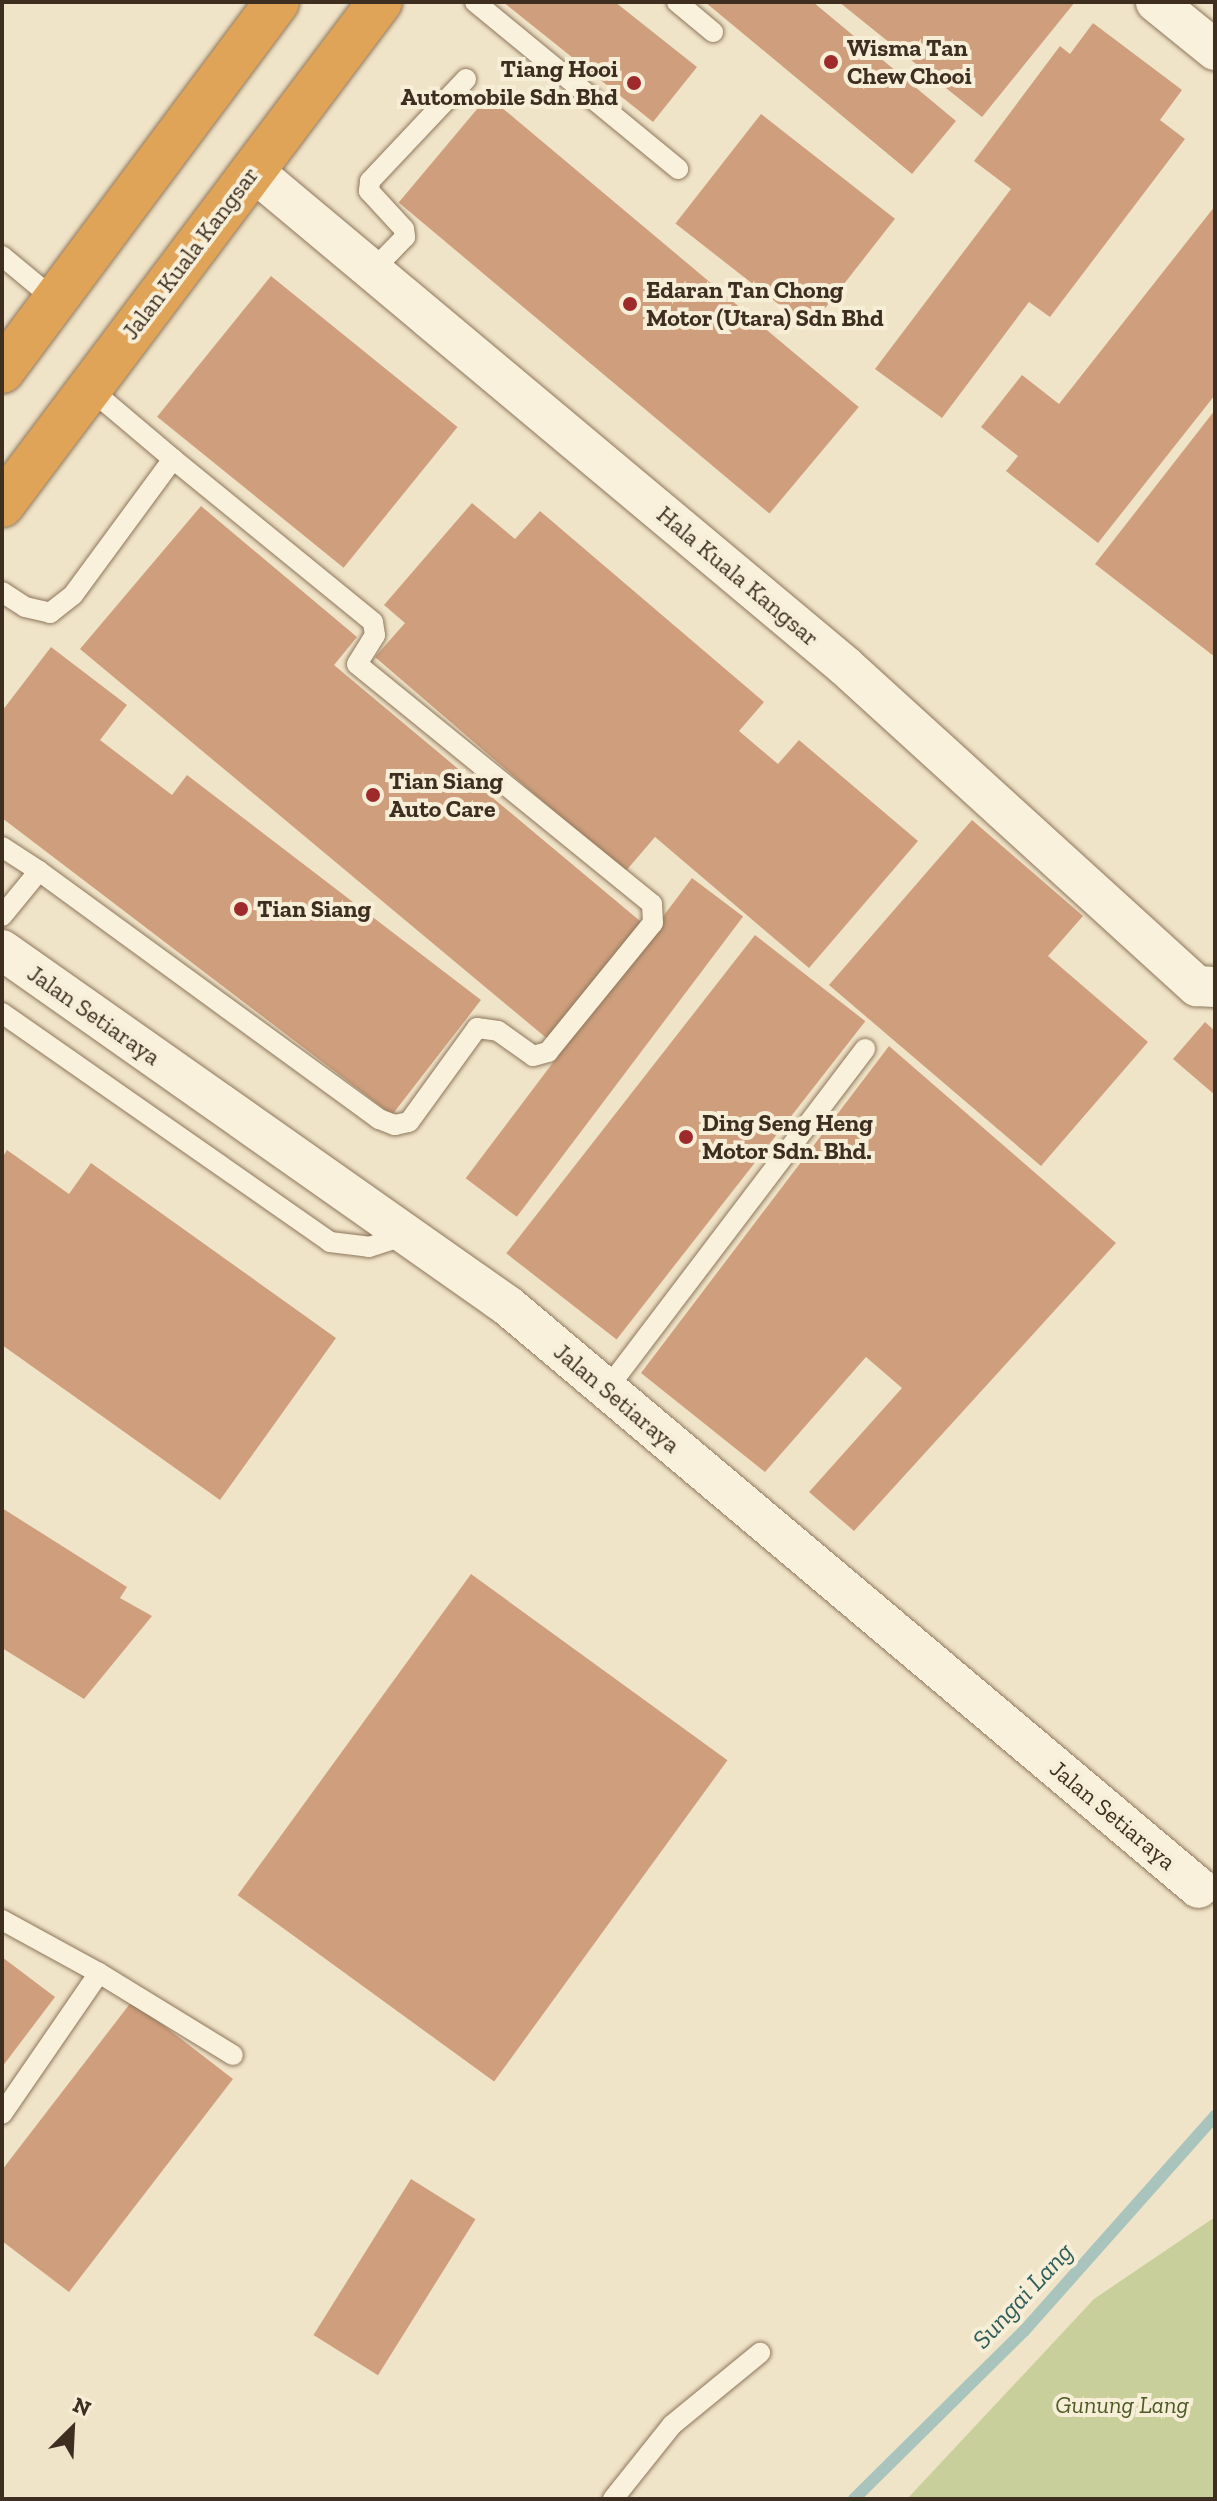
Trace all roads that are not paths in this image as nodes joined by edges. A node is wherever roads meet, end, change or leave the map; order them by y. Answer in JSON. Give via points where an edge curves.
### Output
{"nodes":[{"id":1,"x":277,"y":2,"type":"edge"},
{"id":2,"x":380,"y":2,"type":"edge"},
{"id":3,"x":475,"y":2,"type":"edge"},
{"id":4,"x":677,"y":2,"type":"edge"},
{"id":5,"x":1156,"y":2,"type":"edge"},
{"id":6,"x":713,"y":32,"type":"dead end"},
{"id":7,"x":1215,"y":50,"type":"edge"},
{"id":8,"x":466,"y":79,"type":"dead end"},
{"id":9,"x":678,"y":169,"type":"dead end"},
{"id":10,"x":252,"y":170,"type":"junction"},
{"id":11,"x":2,"y":256,"type":"edge"},
{"id":12,"x":371,"y":272,"type":"junction"},
{"id":13,"x":55,"y":300,"type":"junction"},
{"id":14,"x":2,"y":371,"type":"edge"},
{"id":15,"x":89,"y":388,"type":"junction"},
{"id":16,"x":173,"y":459,"type":"junction"},
{"id":17,"x":2,"y":505,"type":"edge"},
{"id":18,"x":2,"y":592,"type":"edge"},
{"id":19,"x":2,"y":847,"type":"edge"},
{"id":20,"x":39,"y":871,"type":"junction"},
{"id":21,"x":2,"y":916,"type":"edge"},
{"id":22,"x":7,"y":964,"type":"edge"},
{"id":23,"x":1215,"y":987,"type":"edge"},
{"id":24,"x":2,"y":1013,"type":"edge"},
{"id":25,"x":865,"y":1049,"type":"dead end"},
{"id":26,"x":407,"y":1235,"type":"junction"},
{"id":27,"x":607,"y":1389,"type":"junction"},
{"id":28,"x":1199,"y":1888,"type":"dead end"},
{"id":29,"x":2,"y":1920,"type":"edge"},
{"id":30,"x":99,"y":1973,"type":"junction"},
{"id":31,"x":233,"y":2055,"type":"dead end"},
{"id":32,"x":2,"y":2114,"type":"edge"},
{"id":33,"x":760,"y":2353,"type":"dead end"},
{"id":34,"x":613,"y":2499,"type":"edge"}],
"edges":[{"from":1,"to":13,"type":"highway"},
{"from":2,"to":10,"type":"highway","name":"Jalan Kuala Kangsar"},
{"from":3,"to":9,"type":"lane"},
{"from":4,"to":6,"type":"lane"},
{"from":5,"to":7,"type":"street"},
{"from":8,"to":12,"type":"lane","via":[[370,181],[369,191],[404,229],[405,237],[402,246]]},
{"from":10,"to":12,"type":"street","name":"Hala Kuala Kangsar"},
{"from":10,"to":15,"type":"highway","name":"Jalan Kuala Kangsar"},
{"from":11,"to":13,"type":"lane"},
{"from":12,"to":23,"type":"street","name":"Hala Kuala Kangsar","via":[[845,666],[1197,986]]},
{"from":13,"to":14,"type":"highway"},
{"from":15,"to":16,"type":"lane"},
{"from":15,"to":17,"type":"highway","name":"Jalan Kuala Kangsar"},
{"from":16,"to":18,"type":"lane","via":[[50,613]]},
{"from":16,"to":20,"type":"lane","via":[[373,622],[375,635],[357,664],[652,904],[653,923],[548,1052],[533,1056],[498,1031],[477,1028],[409,1122],[395,1125]]},
{"from":19,"to":20,"type":"lane"},
{"from":20,"to":21,"type":"lane"},
{"from":22,"to":26,"type":"street","name":"Jalan Setiaraya"},
{"from":24,"to":26,"type":"lane","via":[[330,1242],[369,1247]]},
{"from":25,"to":27,"type":"lane"},
{"from":26,"to":27,"type":"street","name":"Jalan Setiaraya","via":[[508,1306]]},
{"from":27,"to":28,"type":"street","name":"Jalan Setiaraya"},
{"from":29,"to":30,"type":"lane"},
{"from":30,"to":31,"type":"lane"},
{"from":30,"to":32,"type":"lane"},
{"from":33,"to":34,"type":"lane","via":[[672,2425]]}]}
